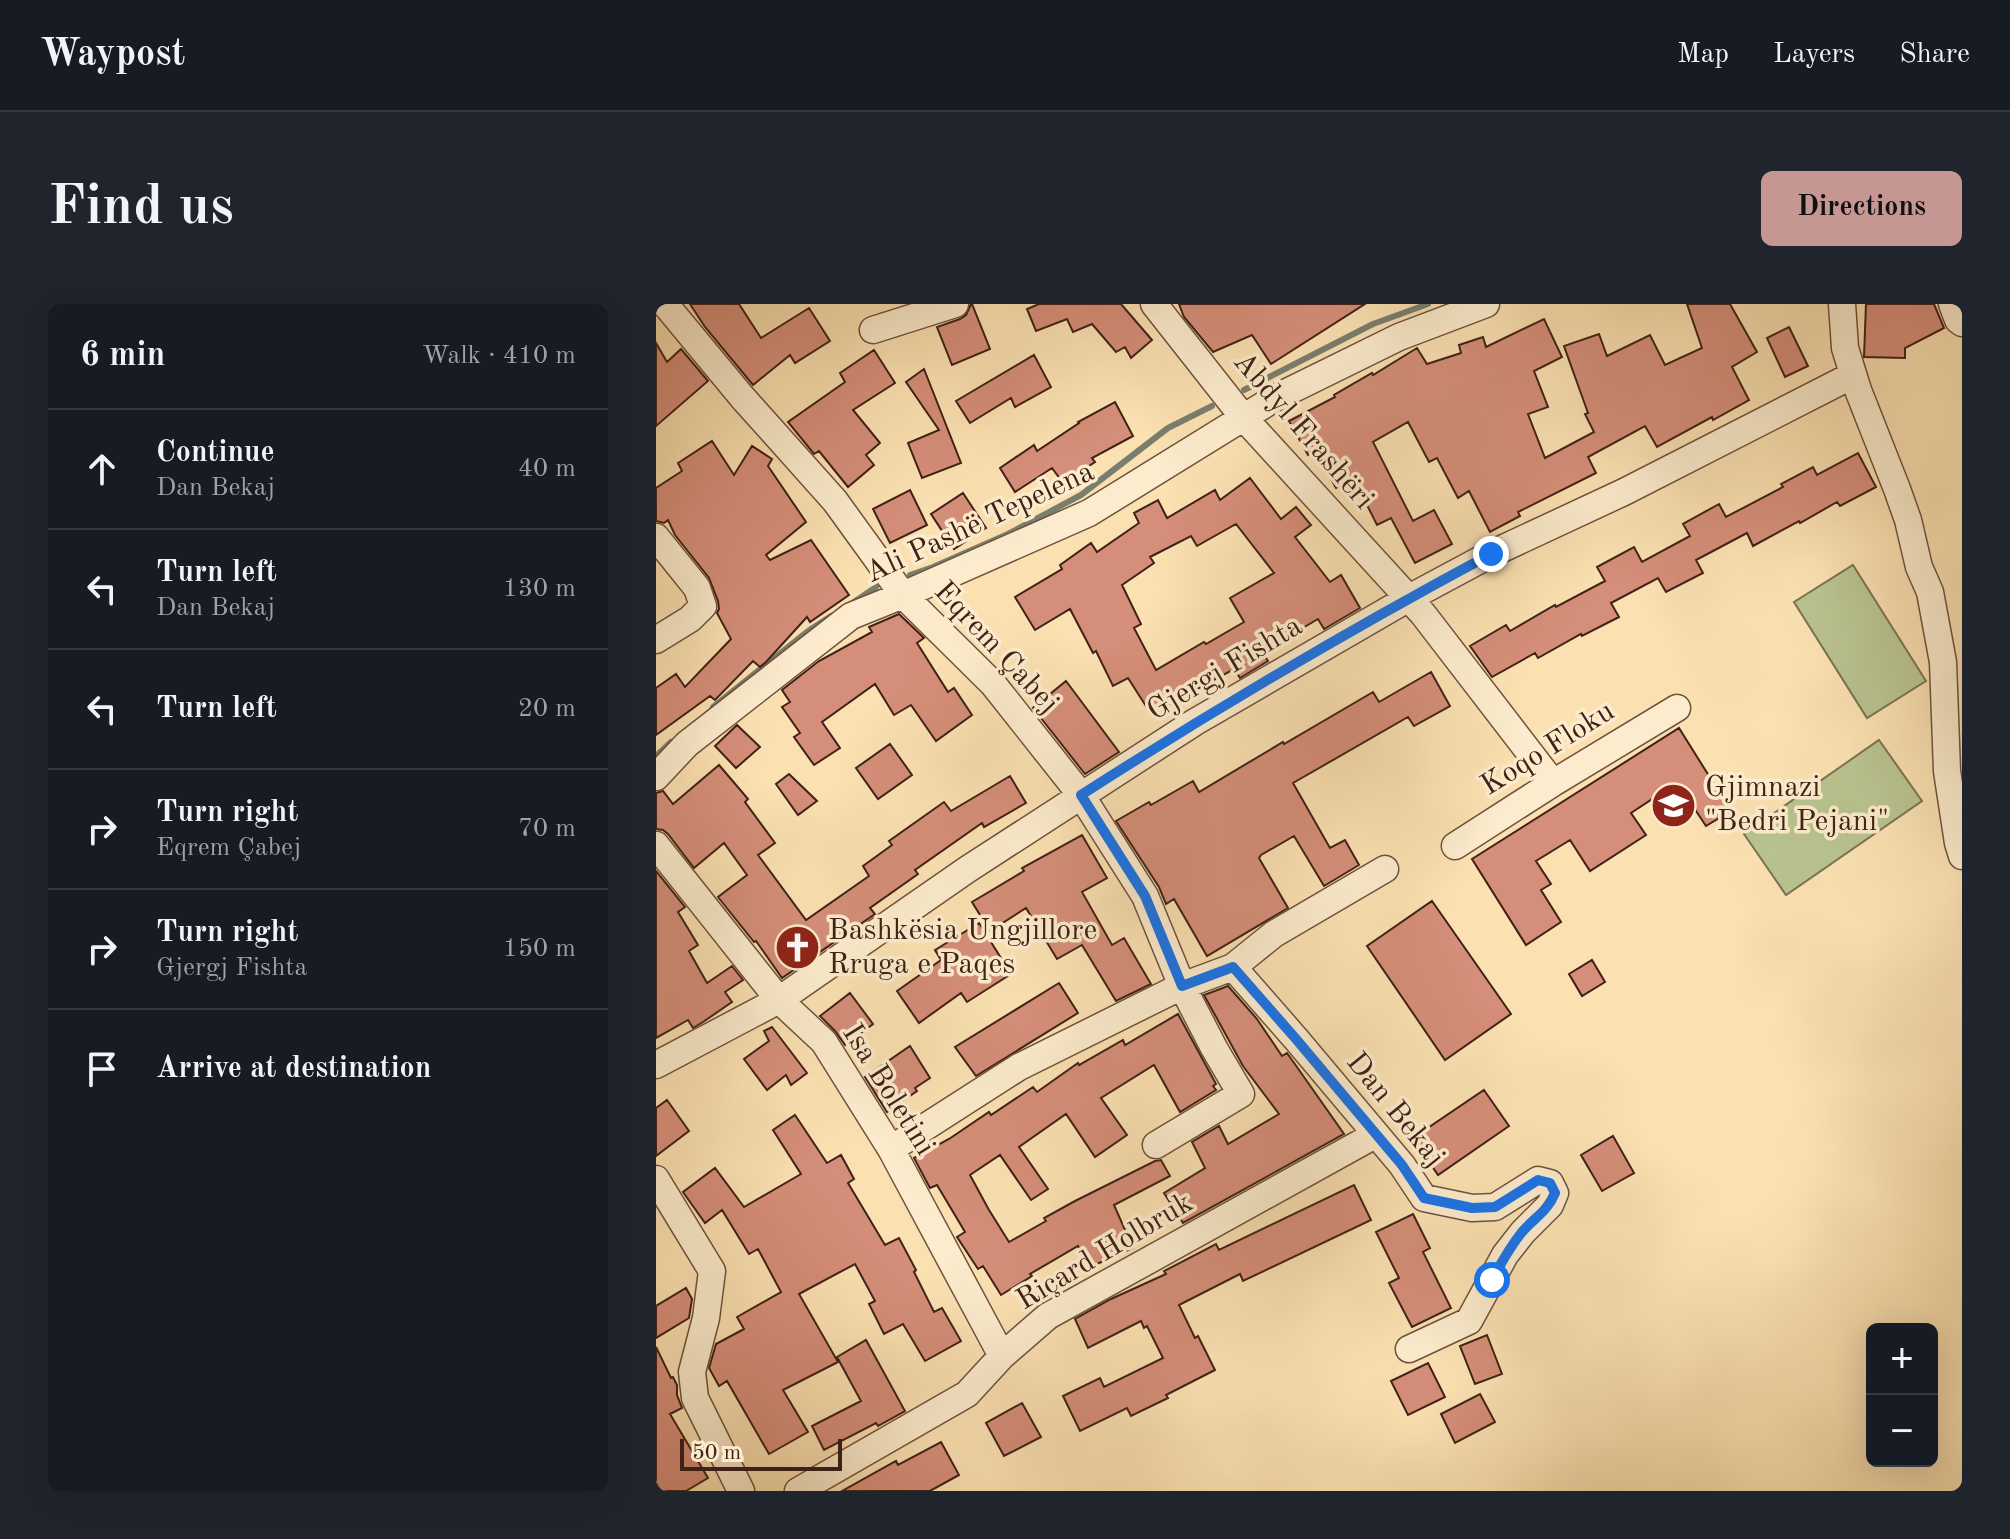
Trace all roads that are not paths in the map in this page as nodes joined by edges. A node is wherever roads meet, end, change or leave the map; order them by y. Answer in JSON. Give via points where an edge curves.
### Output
{"nodes":[{"id":1,"x":665,"y":304,"type":"edge"},
{"id":2,"x":955,"y":304,"type":"edge"},
{"id":3,"x":1154,"y":304,"type":"edge"},
{"id":4,"x":1486,"y":304,"type":"edge"},
{"id":5,"x":1842,"y":304,"type":"edge"},
{"id":6,"x":1952,"y":304,"type":"edge"},
{"id":7,"x":1962,"y":323,"type":"edge"},
{"id":8,"x":873,"y":330,"type":"dead end"},
{"id":9,"x":1853,"y":375,"type":"junction"},
{"id":10,"x":1243,"y":417,"type":"junction"},
{"id":11,"x":656,"y":537,"type":"edge"},
{"id":12,"x":903,"y":595,"type":"junction"},
{"id":13,"x":1409,"y":598,"type":"junction"},
{"id":14,"x":656,"y":640,"type":"edge"},
{"id":15,"x":1953,"y":681,"type":"edge"},
{"id":16,"x":1677,"y":708,"type":"dead end"},
{"id":17,"x":656,"y":777,"type":"edge"},
{"id":18,"x":1553,"y":783,"type":"junction"},
{"id":19,"x":1081,"y":795,"type":"junction"},
{"id":20,"x":656,"y":845,"type":"edge"},
{"id":21,"x":1455,"y":846,"type":"dead end"},
{"id":22,"x":1962,"y":856,"type":"edge"},
{"id":23,"x":1385,"y":869,"type":"dead end"},
{"id":24,"x":1233,"y":967,"type":"junction"},
{"id":25,"x":1182,"y":986,"type":"junction"},
{"id":26,"x":779,"y":1000,"type":"junction"},
{"id":27,"x":656,"y":1065,"type":"edge"},
{"id":28,"x":1375,"y":1135,"type":"junction"},
{"id":29,"x":1156,"y":1145,"type":"dead end"},
{"id":30,"x":891,"y":1149,"type":"junction"},
{"id":31,"x":656,"y":1179,"type":"edge"},
{"id":32,"x":1409,"y":1349,"type":"dead end"},
{"id":33,"x":1002,"y":1356,"type":"junction"},
{"id":34,"x":741,"y":1491,"type":"edge"},
{"id":35,"x":798,"y":1491,"type":"edge"}],
"edges":[{"from":1,"to":12,"type":"street","name":"Eqrem Çabej","via":[[835,501]]},
{"from":2,"to":8,"type":"street"},
{"from":3,"to":10,"type":"street","name":"Abdyl Frashëri"},
{"from":4,"to":10,"type":"street","name":"Ali Pashë Tepelena","via":[[1399,337]]},
{"from":5,"to":9,"type":"street"},
{"from":6,"to":7,"type":"street"},
{"from":9,"to":13,"type":"street","name":"Gjergj Fishta"},
{"from":9,"to":15,"type":"street","via":[[1904,510],[1930,592],[1943,662]]},
{"from":10,"to":12,"type":"street","name":"Ali Pashë Tepelena","via":[[1089,513]]},
{"from":10,"to":13,"type":"street","name":"Abdyl Frashëri"},
{"from":11,"to":14,"type":"street","via":[[697,588],[703,606]]},
{"from":12,"to":17,"type":"street","name":"Ali Pashë Tepelena","via":[[851,616],[687,744]]},
{"from":12,"to":19,"type":"street","name":"Eqrem Çabej","via":[[993,684]]},
{"from":13,"to":18,"type":"street","name":"Abdyl Frashëri"},
{"from":13,"to":19,"type":"street","name":"Gjergj Fishta"},
{"from":15,"to":22,"type":"street","via":[[1947,771]]},
{"from":16,"to":18,"type":"street","name":"Koqo Floku"},
{"from":18,"to":21,"type":"street","name":"Koqo Floku"},
{"from":19,"to":25,"type":"street","name":"Eqrem Çabej","via":[[1145,896]]},
{"from":19,"to":26,"type":"street","name":"Gjergj Fishta"},
{"from":20,"to":26,"type":"street","name":"Isa Boletini"},
{"from":23,"to":24,"type":"street","via":[[1274,934]]},
{"from":24,"to":25,"type":"street"},
{"from":24,"to":28,"type":"street","name":"Dan Bekaj"},
{"from":25,"to":29,"type":"street","name":"Eqrem Çabej","via":[[1241,1094]]},
{"from":25,"to":30,"type":"street","via":[[1019,1067]]},
{"from":26,"to":27,"type":"street","name":"Gjergj Fishta"},
{"from":26,"to":30,"type":"street","name":"Isa Boletini","via":[[824,1042]]},
{"from":28,"to":32,"type":"street","name":"Dan Bekaj","via":[[1424,1198],[1495,1207],[1538,1180],[1550,1183],[1555,1193],[1505,1255],[1469,1321]]},
{"from":28,"to":33,"type":"street","name":"Riçard Holbruk","via":[[1048,1316]]},
{"from":30,"to":33,"type":"street","name":"Isa Boletini"},
{"from":31,"to":34,"type":"street","via":[[712,1271],[692,1372],[695,1398]]},
{"from":33,"to":35,"type":"street","name":"Riçard Holbruk","via":[[967,1394]]}]}
